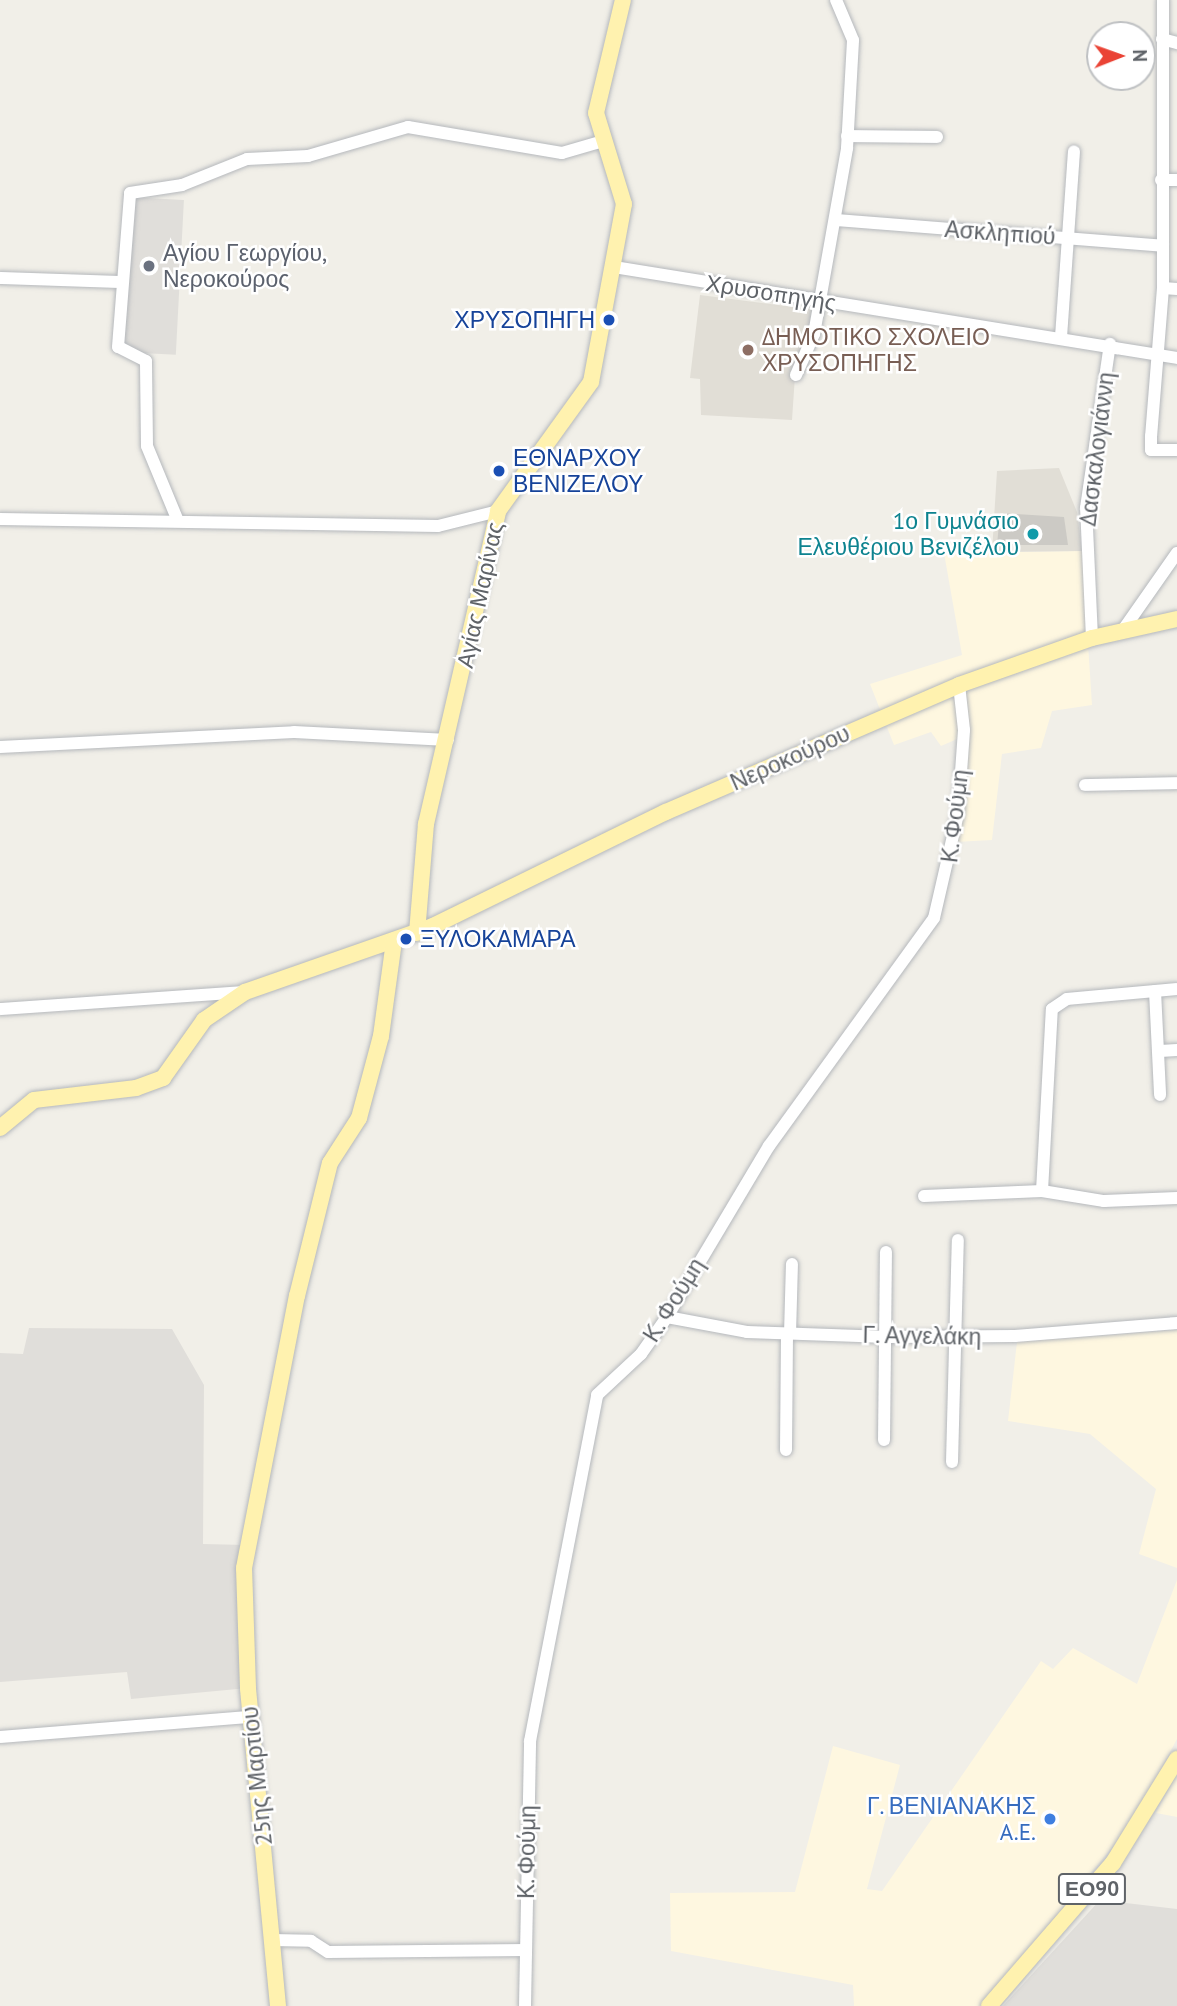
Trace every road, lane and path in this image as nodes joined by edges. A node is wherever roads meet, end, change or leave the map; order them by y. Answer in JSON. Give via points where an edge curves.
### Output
{"nodes":[{"id":1,"x":623,"y":0,"type":"edge"},
{"id":2,"x":836,"y":0,"type":"edge"},
{"id":3,"x":1163,"y":0,"type":"edge"},
{"id":4,"x":1161,"y":39,"type":"junction"},
{"id":5,"x":1177,"y":43,"type":"edge"},
{"id":6,"x":937,"y":137,"type":"dead end"},
{"id":7,"x":847,"y":139,"type":"junction"},
{"id":8,"x":603,"y":141,"type":"junction"},
{"id":9,"x":1074,"y":151,"type":"dead end"},
{"id":10,"x":1161,"y":180,"type":"junction"},
{"id":11,"x":1177,"y":180,"type":"edge"},
{"id":12,"x":836,"y":220,"type":"junction"},
{"id":13,"x":1068,"y":238,"type":"junction"},
{"id":14,"x":1163,"y":246,"type":"junction"},
{"id":15,"x":614,"y":267,"type":"junction"},
{"id":16,"x":0,"y":278,"type":"edge"},
{"id":17,"x":121,"y":282,"type":"junction"},
{"id":18,"x":1163,"y":288,"type":"junction"},
{"id":19,"x":1177,"y":289,"type":"edge"},
{"id":20,"x":820,"y":301,"type":"junction"},
{"id":21,"x":1061,"y":337,"type":"junction"},
{"id":22,"x":1110,"y":344,"type":"junction"},
{"id":23,"x":1155,"y":354,"type":"junction"},
{"id":24,"x":1177,"y":358,"type":"edge"},
{"id":25,"x":796,"y":375,"type":"dead end"},
{"id":26,"x":1177,"y":450,"type":"edge"},
{"id":27,"x":498,"y":511,"type":"junction"},
{"id":28,"x":0,"y":519,"type":"edge"},
{"id":29,"x":178,"y":522,"type":"junction"},
{"id":30,"x":1177,"y":553,"type":"edge"},
{"id":31,"x":1177,"y":619,"type":"edge"},
{"id":32,"x":1123,"y":630,"type":"junction"},
{"id":33,"x":1092,"y":638,"type":"junction"},
{"id":34,"x":959,"y":685,"type":"junction"},
{"id":35,"x":448,"y":740,"type":"junction"},
{"id":36,"x":0,"y":747,"type":"edge"},
{"id":37,"x":1177,"y":783,"type":"edge"},
{"id":38,"x":1085,"y":785,"type":"dead end"},
{"id":39,"x":417,"y":933,"type":"junction"},
{"id":40,"x":394,"y":941,"type":"junction"},
{"id":41,"x":1177,"y":989,"type":"edge"},
{"id":42,"x":1155,"y":991,"type":"junction"},
{"id":43,"x":245,"y":992,"type":"junction"},
{"id":44,"x":0,"y":1009,"type":"edge"},
{"id":45,"x":1177,"y":1050,"type":"edge"},
{"id":46,"x":1160,"y":1051,"type":"junction"},
{"id":47,"x":1160,"y":1095,"type":"dead end"},
{"id":48,"x":0,"y":1128,"type":"edge"},
{"id":49,"x":1042,"y":1191,"type":"junction"},
{"id":50,"x":924,"y":1196,"type":"dead end"},
{"id":51,"x":1177,"y":1198,"type":"edge"},
{"id":52,"x":958,"y":1240,"type":"dead end"},
{"id":53,"x":886,"y":1252,"type":"dead end"},
{"id":54,"x":792,"y":1264,"type":"dead end"},
{"id":55,"x":667,"y":1317,"type":"junction"},
{"id":56,"x":1177,"y":1323,"type":"edge"},
{"id":57,"x":789,"y":1334,"type":"junction"},
{"id":58,"x":887,"y":1337,"type":"junction"},
{"id":59,"x":955,"y":1337,"type":"junction"},
{"id":60,"x":884,"y":1440,"type":"dead end"},
{"id":61,"x":786,"y":1450,"type":"dead end"},
{"id":62,"x":952,"y":1462,"type":"dead end"},
{"id":63,"x":251,"y":1717,"type":"junction"},
{"id":64,"x":0,"y":1737,"type":"edge"},
{"id":65,"x":1177,"y":1759,"type":"edge"},
{"id":66,"x":272,"y":1941,"type":"junction"},
{"id":67,"x":526,"y":1950,"type":"junction"},
{"id":68,"x":278,"y":2006,"type":"edge"},
{"id":69,"x":525,"y":2006,"type":"edge"},
{"id":70,"x":989,"y":2006,"type":"edge"}],
"edges":[{"from":1,"to":8,"type":"main road","name":"Αγίας Μαρίνας","via":[[596,100]]},
{"from":2,"to":7,"type":"street","via":[[853,40]]},
{"from":3,"to":4,"type":"street"},
{"from":4,"to":5,"type":"street"},
{"from":4,"to":10,"type":"street"},
{"from":6,"to":7,"type":"street"},
{"from":7,"to":12,"type":"street"},
{"from":8,"to":15,"type":"main road","name":"Αγίας Μαρίνας","via":[[624,204]]},
{"from":8,"to":17,"type":"street","via":[[562,153],[408,127],[319,153],[247,159],[182,185],[136,190],[124,202]]},
{"from":9,"to":13,"type":"street"},
{"from":10,"to":11,"type":"street"},
{"from":10,"to":14,"type":"street"},
{"from":12,"to":13,"type":"street","name":"Ασκληπιού"},
{"from":12,"to":20,"type":"street"},
{"from":13,"to":14,"type":"street","name":"Ασκληπιού"},
{"from":13,"to":21,"type":"street"},
{"from":14,"to":18,"type":"street"},
{"from":15,"to":20,"type":"street","name":"Χρυσοπηγής"},
{"from":15,"to":27,"type":"main road","name":"Αγίας Μαρίνας","via":[[582,403]]},
{"from":16,"to":17,"type":"street"},
{"from":17,"to":29,"type":"street","via":[[118,346],[146,361],[147,446]]},
{"from":18,"to":19,"type":"street"},
{"from":18,"to":23,"type":"street"},
{"from":20,"to":21,"type":"street","name":"Χρυσοπηγής"},
{"from":20,"to":25,"type":"street"},
{"from":21,"to":22,"type":"street","name":"Χρυσοπηγής"},
{"from":22,"to":23,"type":"street","name":"Χρυσοπηγής"},
{"from":22,"to":33,"type":"street","name":"Δασκαλογιάννη","via":[[1086,508]]},
{"from":23,"to":24,"type":"street","name":"Χρυσοπηγής"},
{"from":23,"to":26,"type":"street","via":[[1151,450]]},
{"from":27,"to":29,"type":"street","via":[[455,525]]},
{"from":27,"to":35,"type":"main road","name":"Αγίας Μαρίνας"},
{"from":28,"to":29,"type":"street"},
{"from":30,"to":32,"type":"street"},
{"from":31,"to":32,"type":"main road","name":"Νεροκούρου"},
{"from":32,"to":33,"type":"main road","name":"Νεροκούρου"},
{"from":33,"to":34,"type":"main road","name":"Νεροκούρου"},
{"from":34,"to":39,"type":"main road","name":"Νεροκούρου","via":[[667,812]]},
{"from":34,"to":55,"type":"street","name":"Κ. Φούμη","via":[[964,730],[958,814],[934,918],[769,1146]]},
{"from":35,"to":36,"type":"street","via":[[294,732]]},
{"from":35,"to":39,"type":"main road","name":"Αγίας Μαρίνας","via":[[426,824]]},
{"from":37,"to":38,"type":"street"},
{"from":39,"to":40,"type":"main road","name":"Νεροκούρου"},
{"from":40,"to":43,"type":"main road","name":"Νεροκούρου"},
{"from":40,"to":63,"type":"main road","name":"25ης Μαρτίου","via":[[381,1036],[359,1118],[330,1163],[246,1545]]},
{"from":41,"to":42,"type":"street"},
{"from":42,"to":46,"type":"street"},
{"from":42,"to":49,"type":"street","via":[[1056,1003],[1046,1062]]},
{"from":43,"to":44,"type":"street"},
{"from":43,"to":48,"type":"main road","name":"Νεροκούρου","via":[[204,1020],[163,1078],[136,1088],[34,1100]]},
{"from":45,"to":46,"type":"street"},
{"from":46,"to":47,"type":"street"},
{"from":49,"to":50,"type":"street"},
{"from":49,"to":51,"type":"street","via":[[1104,1200]]},
{"from":52,"to":59,"type":"street"},
{"from":53,"to":58,"type":"street"},
{"from":54,"to":57,"type":"street"},
{"from":55,"to":57,"type":"street","name":"Γ. Αγγελάκη"},
{"from":55,"to":67,"type":"street","name":"Κ. Φούμη","via":[[641,1354],[597,1395],[530,1741]]},
{"from":56,"to":59,"type":"street","name":"Γ. Αγγελάκη"},
{"from":57,"to":58,"type":"street","name":"Γ. Αγγελάκη"},
{"from":57,"to":61,"type":"street"},
{"from":58,"to":59,"type":"street","name":"Γ. Αγγελάκη"},
{"from":58,"to":60,"type":"street"},
{"from":59,"to":62,"type":"street"},
{"from":63,"to":64,"type":"street"},
{"from":63,"to":66,"type":"main road","name":"25ης Μαρτίου"},
{"from":65,"to":70,"type":"main road","number":"ΕΟ90","via":[[1113,1863]]},
{"from":66,"to":67,"type":"street","via":[[311,1941],[328,1952]]},
{"from":66,"to":68,"type":"main road","name":"25ης Μαρτίου"},
{"from":67,"to":69,"type":"street","name":"Κ. Φούμη"}]}
